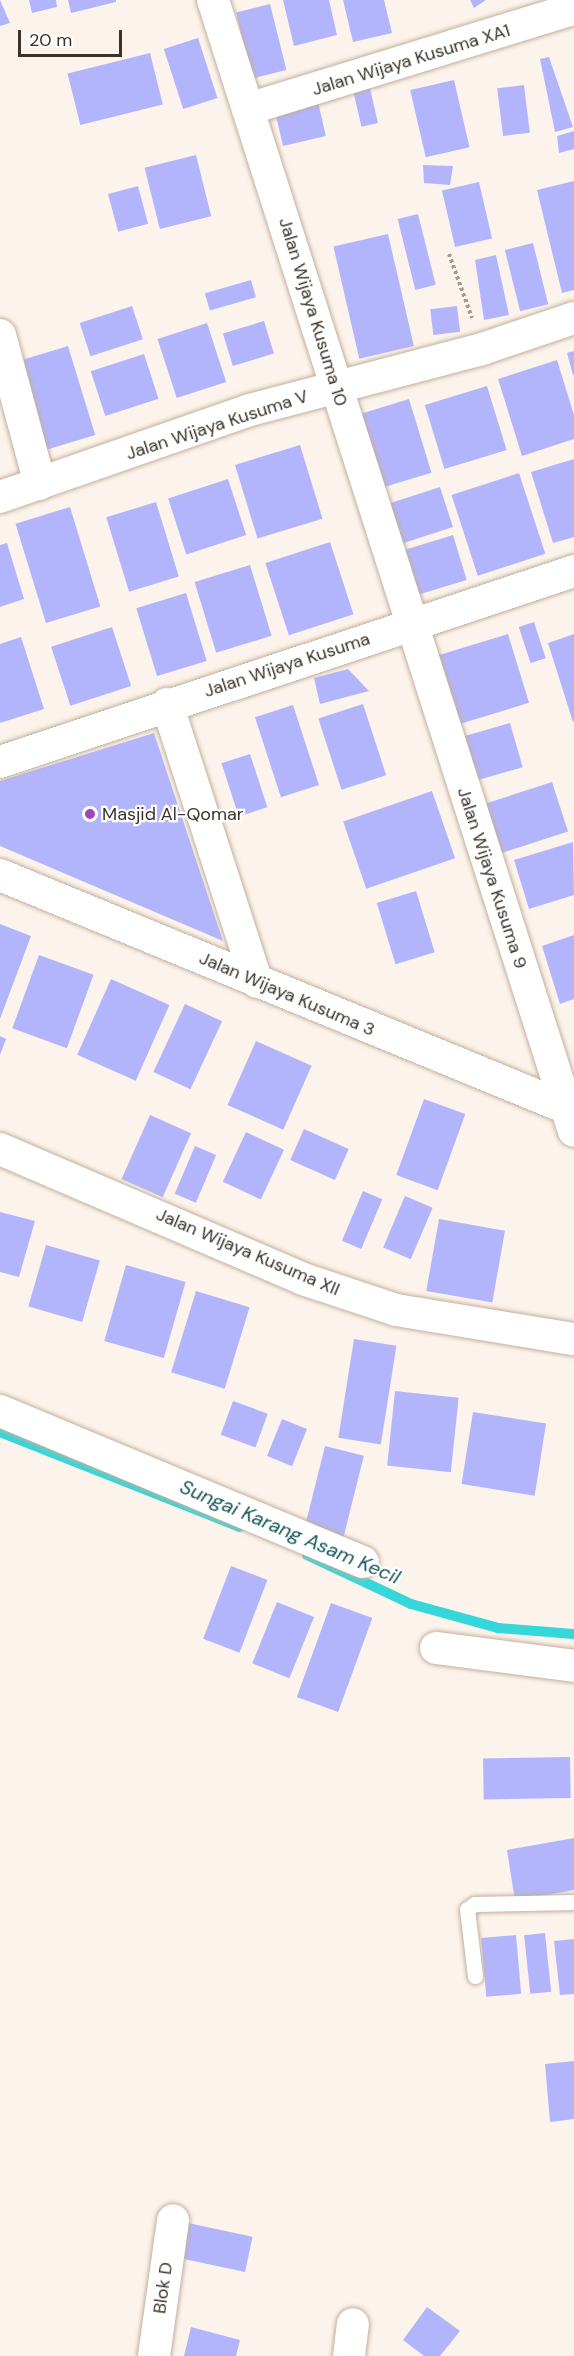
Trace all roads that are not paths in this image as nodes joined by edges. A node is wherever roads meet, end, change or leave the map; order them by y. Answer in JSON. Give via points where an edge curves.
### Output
{"nodes":[{"id":1,"x":213,"y":0,"type":"edge"},
{"id":2,"x":574,"y":9,"type":"edge"},
{"id":3,"x":539,"y":10,"type":"edge"},
{"id":4,"x":248,"y":109,"type":"junction"},
{"id":5,"x":574,"y":318,"type":"edge"},
{"id":6,"x":0,"y":335,"type":"edge"},
{"id":7,"x":337,"y":387,"type":"junction"},
{"id":8,"x":40,"y":484,"type":"junction"},
{"id":9,"x":0,"y":497,"type":"edge"},
{"id":10,"x":574,"y":571,"type":"edge"},
{"id":11,"x":410,"y":624,"type":"junction"},
{"id":12,"x":167,"y":704,"type":"junction"},
{"id":13,"x":0,"y":762,"type":"edge"},
{"id":14,"x":0,"y":875,"type":"edge"},
{"id":15,"x":257,"y":982,"type":"junction"},
{"id":16,"x":572,"y":1118,"type":"edge"},
{"id":17,"x":0,"y":1149,"type":"edge"},
{"id":18,"x":574,"y":1339,"type":"edge"},
{"id":19,"x":0,"y":1411,"type":"edge"},
{"id":20,"x":363,"y":1562,"type":"dead end"},
{"id":21,"x":436,"y":1648,"type":"dead end"},
{"id":22,"x":574,"y":1666,"type":"edge"},
{"id":23,"x":574,"y":1902,"type":"edge"},
{"id":24,"x":475,"y":1976,"type":"dead end"},
{"id":25,"x":173,"y":2220,"type":"dead end"},
{"id":26,"x":353,"y":2324,"type":"dead end"},
{"id":27,"x":154,"y":2356,"type":"edge"},
{"id":28,"x":349,"y":2356,"type":"edge"}],
"edges":[{"from":1,"to":4,"type":"street","name":"Jalan Wijaya Kusuma 10"},
{"from":2,"to":3,"type":"street","name":"Jalan Wijaya Kusuma XA1"},
{"from":3,"to":4,"type":"street","name":"Jalan Wijaya Kusuma XA1"},
{"from":4,"to":7,"type":"street","name":"Jalan Wijaya Kusuma 10"},
{"from":5,"to":7,"type":"street","name":"Jalan Wijaya Kusuma V","via":[[482,349]]},
{"from":6,"to":8,"type":"street"},
{"from":7,"to":8,"type":"street","name":"Jalan Wijaya Kusuma V","via":[[250,410]]},
{"from":7,"to":11,"type":"street","name":"Jalan Wijaya Kusuma 10"},
{"from":8,"to":9,"type":"street","name":"Jalan Wijaya Kusuma V"},
{"from":10,"to":11,"type":"street","name":"Jalan Wijaya Kusuma"},
{"from":11,"to":12,"type":"street","name":"Jalan Wijaya Kusuma"},
{"from":11,"to":16,"type":"street","name":"Jalan Wijaya Kusuma 9"},
{"from":12,"to":13,"type":"street","name":"Jalan Wijaya Kusuma"},
{"from":12,"to":15,"type":"street"},
{"from":14,"to":15,"type":"street","name":"Jalan Wijaya Kusuma 3"},
{"from":15,"to":16,"type":"street","name":"Jalan Wijaya Kusuma 3"},
{"from":17,"to":18,"type":"street","name":"Jalan Wijaya Kusuma XII","via":[[303,1279],[396,1310]]},
{"from":19,"to":20,"type":"street"},
{"from":21,"to":22,"type":"street"},
{"from":23,"to":24,"type":"lane","via":[[475,1904],[467,1909]]},
{"from":25,"to":27,"type":"street","name":"Blok D"},
{"from":26,"to":28,"type":"street"}]}
